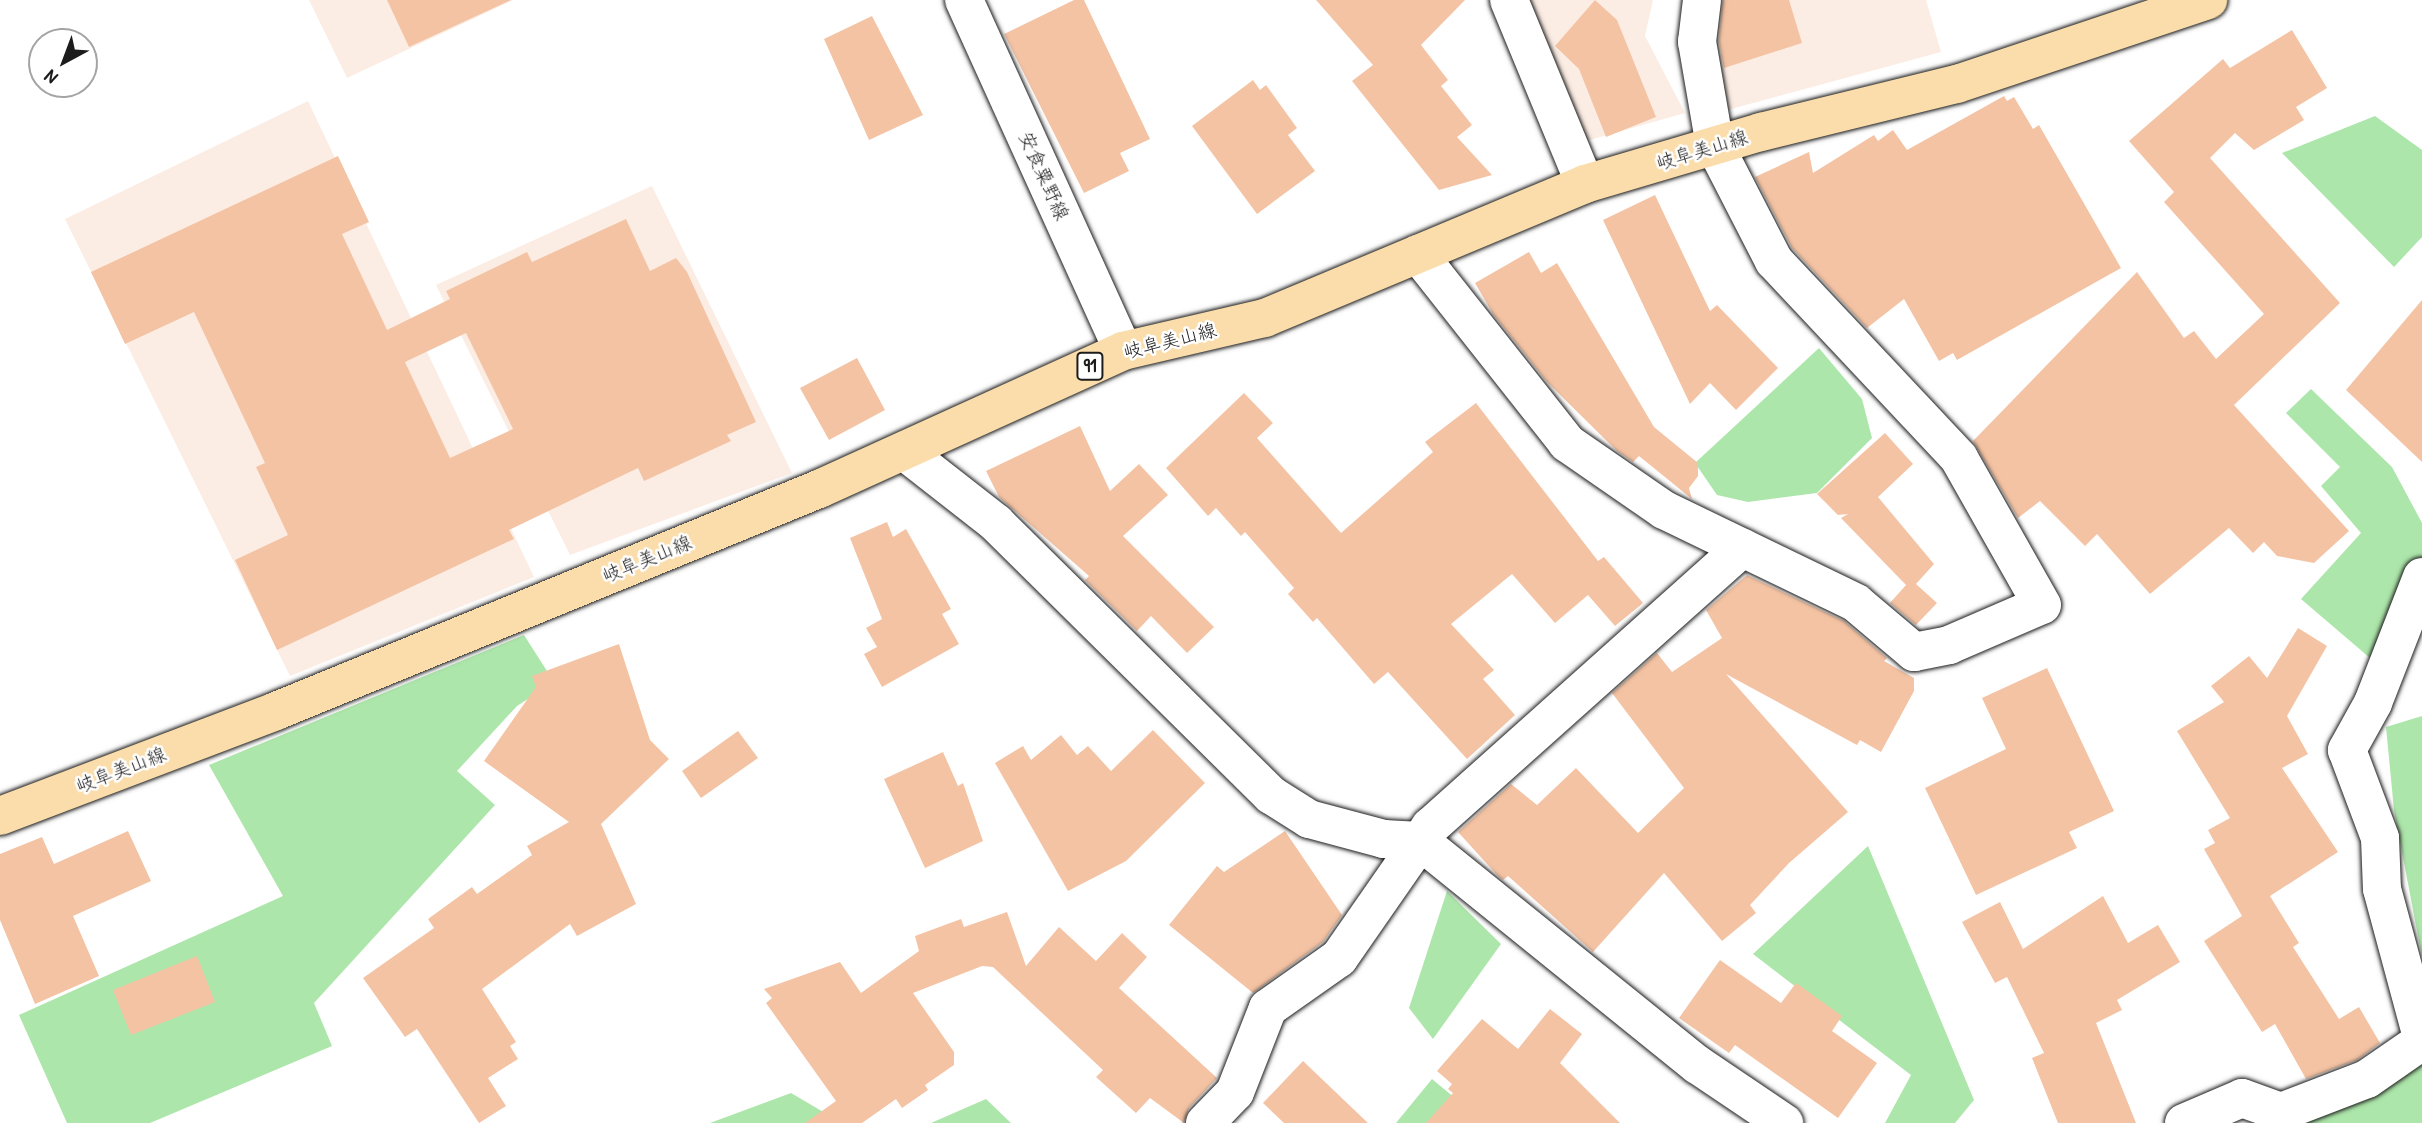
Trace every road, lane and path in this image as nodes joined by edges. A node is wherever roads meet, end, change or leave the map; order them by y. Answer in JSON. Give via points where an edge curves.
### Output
{"nodes":[{"id":1,"x":964,"y":0,"type":"edge"},
{"id":2,"x":1509,"y":0,"type":"edge"},
{"id":3,"x":1702,"y":0,"type":"edge"},
{"id":4,"x":2208,"y":0,"type":"edge"},
{"id":5,"x":1715,"y":146,"type":"junction"},
{"id":6,"x":1585,"y":184,"type":"junction"},
{"id":7,"x":1418,"y":254,"type":"junction"},
{"id":8,"x":1124,"y":351,"type":"junction"},
{"id":9,"x":904,"y":451,"type":"junction"},
{"id":10,"x":1742,"y":548,"type":"junction"},
{"id":11,"x":2422,"y":577,"type":"edge"},
{"id":12,"x":0,"y":816,"type":"edge"},
{"id":13,"x":1420,"y":841,"type":"junction"},
{"id":14,"x":2422,"y":1039,"type":"edge"},
{"id":15,"x":1205,"y":1123,"type":"edge"},
{"id":16,"x":1784,"y":1123,"type":"edge"},
{"id":17,"x":2184,"y":1123,"type":"edge"}],
"edges":[{"from":1,"to":8,"type":"street","name":"安食粟野線"},
{"from":2,"to":6,"type":"street"},
{"from":3,"to":5,"type":"street","via":[[1698,42]]},
{"from":4,"to":5,"type":"main road","name":"岐阜美山線","number":"91","via":[[1957,84]]},
{"from":5,"to":6,"type":"main road","name":"岐阜美山線","number":"91"},
{"from":5,"to":10,"type":"street","via":[[1774,261],[1959,458],[2042,604],[1949,645],[1914,652],[1856,603]]},
{"from":6,"to":7,"type":"main road","name":"岐阜美山線","number":"91"},
{"from":7,"to":8,"type":"main road","name":"岐阜美山線","number":"91","via":[[1265,318]]},
{"from":7,"to":10,"type":"street","via":[[1567,443],[1664,510]]},
{"from":8,"to":9,"type":"main road","name":"岐阜美山線","number":"91"},
{"from":9,"to":12,"type":"main road","name":"岐阜美山線","number":"91","via":[[288,706]]},
{"from":9,"to":13,"type":"street","via":[[996,523],[1271,795],[1309,819],[1384,839]]},
{"from":10,"to":13,"type":"street","via":[[1430,827]]},
{"from":11,"to":14,"type":"street","via":[[2373,703],[2347,750],[2380,838],[2382,889]]},
{"from":13,"to":15,"type":"street","via":[[1339,958],[1268,1008],[1235,1092]]},
{"from":13,"to":16,"type":"street","via":[[1698,1065]]},
{"from":14,"to":17,"type":"street","via":[[2367,1079],[2281,1112],[2242,1098]]}]}
